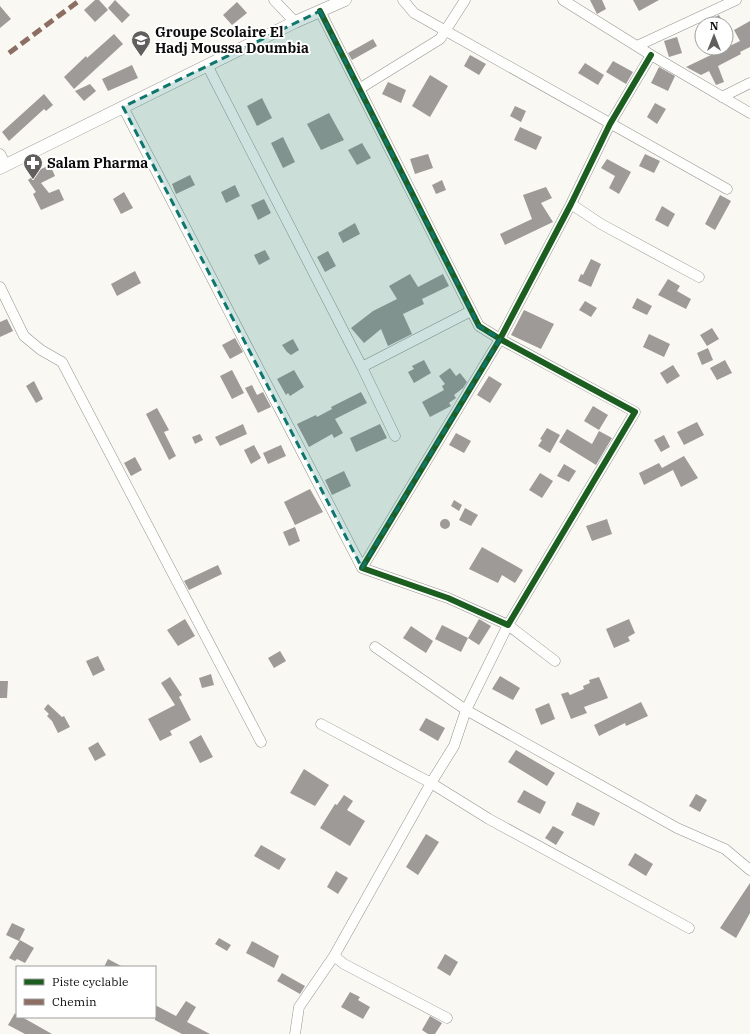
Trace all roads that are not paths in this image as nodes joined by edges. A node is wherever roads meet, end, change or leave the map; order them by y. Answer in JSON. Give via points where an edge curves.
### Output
{"nodes":[{"id":1,"x":274,"y":0,"type":"edge"},
{"id":2,"x":344,"y":0,"type":"edge"},
{"id":3,"x":403,"y":0,"type":"edge"},
{"id":4,"x":465,"y":0,"type":"edge"},
{"id":5,"x":563,"y":0,"type":"edge"},
{"id":6,"x":736,"y":0,"type":"edge"},
{"id":7,"x":320,"y":11,"type":"junction"},
{"id":8,"x":295,"y":22,"type":"junction"},
{"id":9,"x":446,"y":32,"type":"junction"},
{"id":10,"x":637,"y":46,"type":"junction"},
{"id":11,"x":651,"y":55,"type":"junction"},
{"id":12,"x":207,"y":66,"type":"junction"},
{"id":13,"x":750,"y":83,"type":"edge"},
{"id":14,"x":359,"y":89,"type":"junction"},
{"id":15,"x":722,"y":97,"type":"junction"},
{"id":16,"x":123,"y":107,"type":"junction"},
{"id":17,"x":750,"y":113,"type":"edge"},
{"id":18,"x":610,"y":124,"type":"junction"},
{"id":19,"x":2,"y":162,"type":"edge"},
{"id":20,"x":727,"y":190,"type":"dead end"},
{"id":21,"x":571,"y":204,"type":"junction"},
{"id":22,"x":699,"y":277,"type":"dead end"},
{"id":23,"x":0,"y":287,"type":"edge"},
{"id":24,"x":471,"y":311,"type":"junction"},
{"id":25,"x":500,"y":339,"type":"junction"},
{"id":26,"x":362,"y":367,"type":"junction"},
{"id":27,"x":395,"y":436,"type":"dead end"},
{"id":28,"x":362,"y":568,"type":"junction"},
{"id":29,"x":508,"y":625,"type":"junction"},
{"id":30,"x":375,"y":647,"type":"dead end"},
{"id":31,"x":555,"y":661,"type":"dead end"},
{"id":32,"x":466,"y":710,"type":"junction"},
{"id":33,"x":321,"y":724,"type":"dead end"},
{"id":34,"x":261,"y":742,"type":"dead end"},
{"id":35,"x":431,"y":783,"type":"junction"},
{"id":36,"x":750,"y":870,"type":"edge"},
{"id":37,"x":689,"y":928,"type":"dead end"},
{"id":38,"x":334,"y":956,"type":"junction"},
{"id":39,"x":447,"y":1018,"type":"dead end"},
{"id":40,"x":295,"y":1034,"type":"edge"}],
"edges":[{"from":1,"to":8,"type":"street"},
{"from":2,"to":7,"type":"street"},
{"from":3,"to":9,"type":"street","via":[[414,13]]},
{"from":4,"to":9,"type":"street"},
{"from":5,"to":10,"type":"street"},
{"from":6,"to":10,"type":"street"},
{"from":7,"to":8,"type":"street"},
{"from":7,"to":14,"type":"street"},
{"from":8,"to":12,"type":"street"},
{"from":9,"to":14,"type":"street","via":[[440,39]]},
{"from":9,"to":18,"type":"street"},
{"from":10,"to":11,"type":"street"},
{"from":11,"to":15,"type":"street"},
{"from":11,"to":18,"type":"street"},
{"from":12,"to":16,"type":"street"},
{"from":12,"to":26,"type":"street"},
{"from":13,"to":15,"type":"street"},
{"from":14,"to":24,"type":"street"},
{"from":15,"to":17,"type":"street"},
{"from":16,"to":19,"type":"street"},
{"from":16,"to":28,"type":"street"},
{"from":18,"to":20,"type":"street"},
{"from":18,"to":21,"type":"street"},
{"from":21,"to":22,"type":"street","via":[[601,224]]},
{"from":21,"to":25,"type":"street"},
{"from":23,"to":34,"type":"street","via":[[24,336],[62,362]]},
{"from":24,"to":25,"type":"street","via":[[479,326]]},
{"from":24,"to":26,"type":"street"},
{"from":25,"to":28,"type":"street"},
{"from":25,"to":29,"type":"street","via":[[635,412]]},
{"from":26,"to":27,"type":"street"},
{"from":28,"to":29,"type":"street","via":[[448,598]]},
{"from":29,"to":31,"type":"street"},
{"from":29,"to":32,"type":"street"},
{"from":30,"to":32,"type":"street"},
{"from":32,"to":35,"type":"street","via":[[454,746]]},
{"from":32,"to":36,"type":"street","via":[[676,828],[725,849]]},
{"from":33,"to":35,"type":"street"},
{"from":35,"to":37,"type":"street","via":[[489,819]]},
{"from":35,"to":38,"type":"street"},
{"from":38,"to":39,"type":"street","via":[[344,964]]},
{"from":38,"to":40,"type":"street","via":[[299,1007]]}]}
